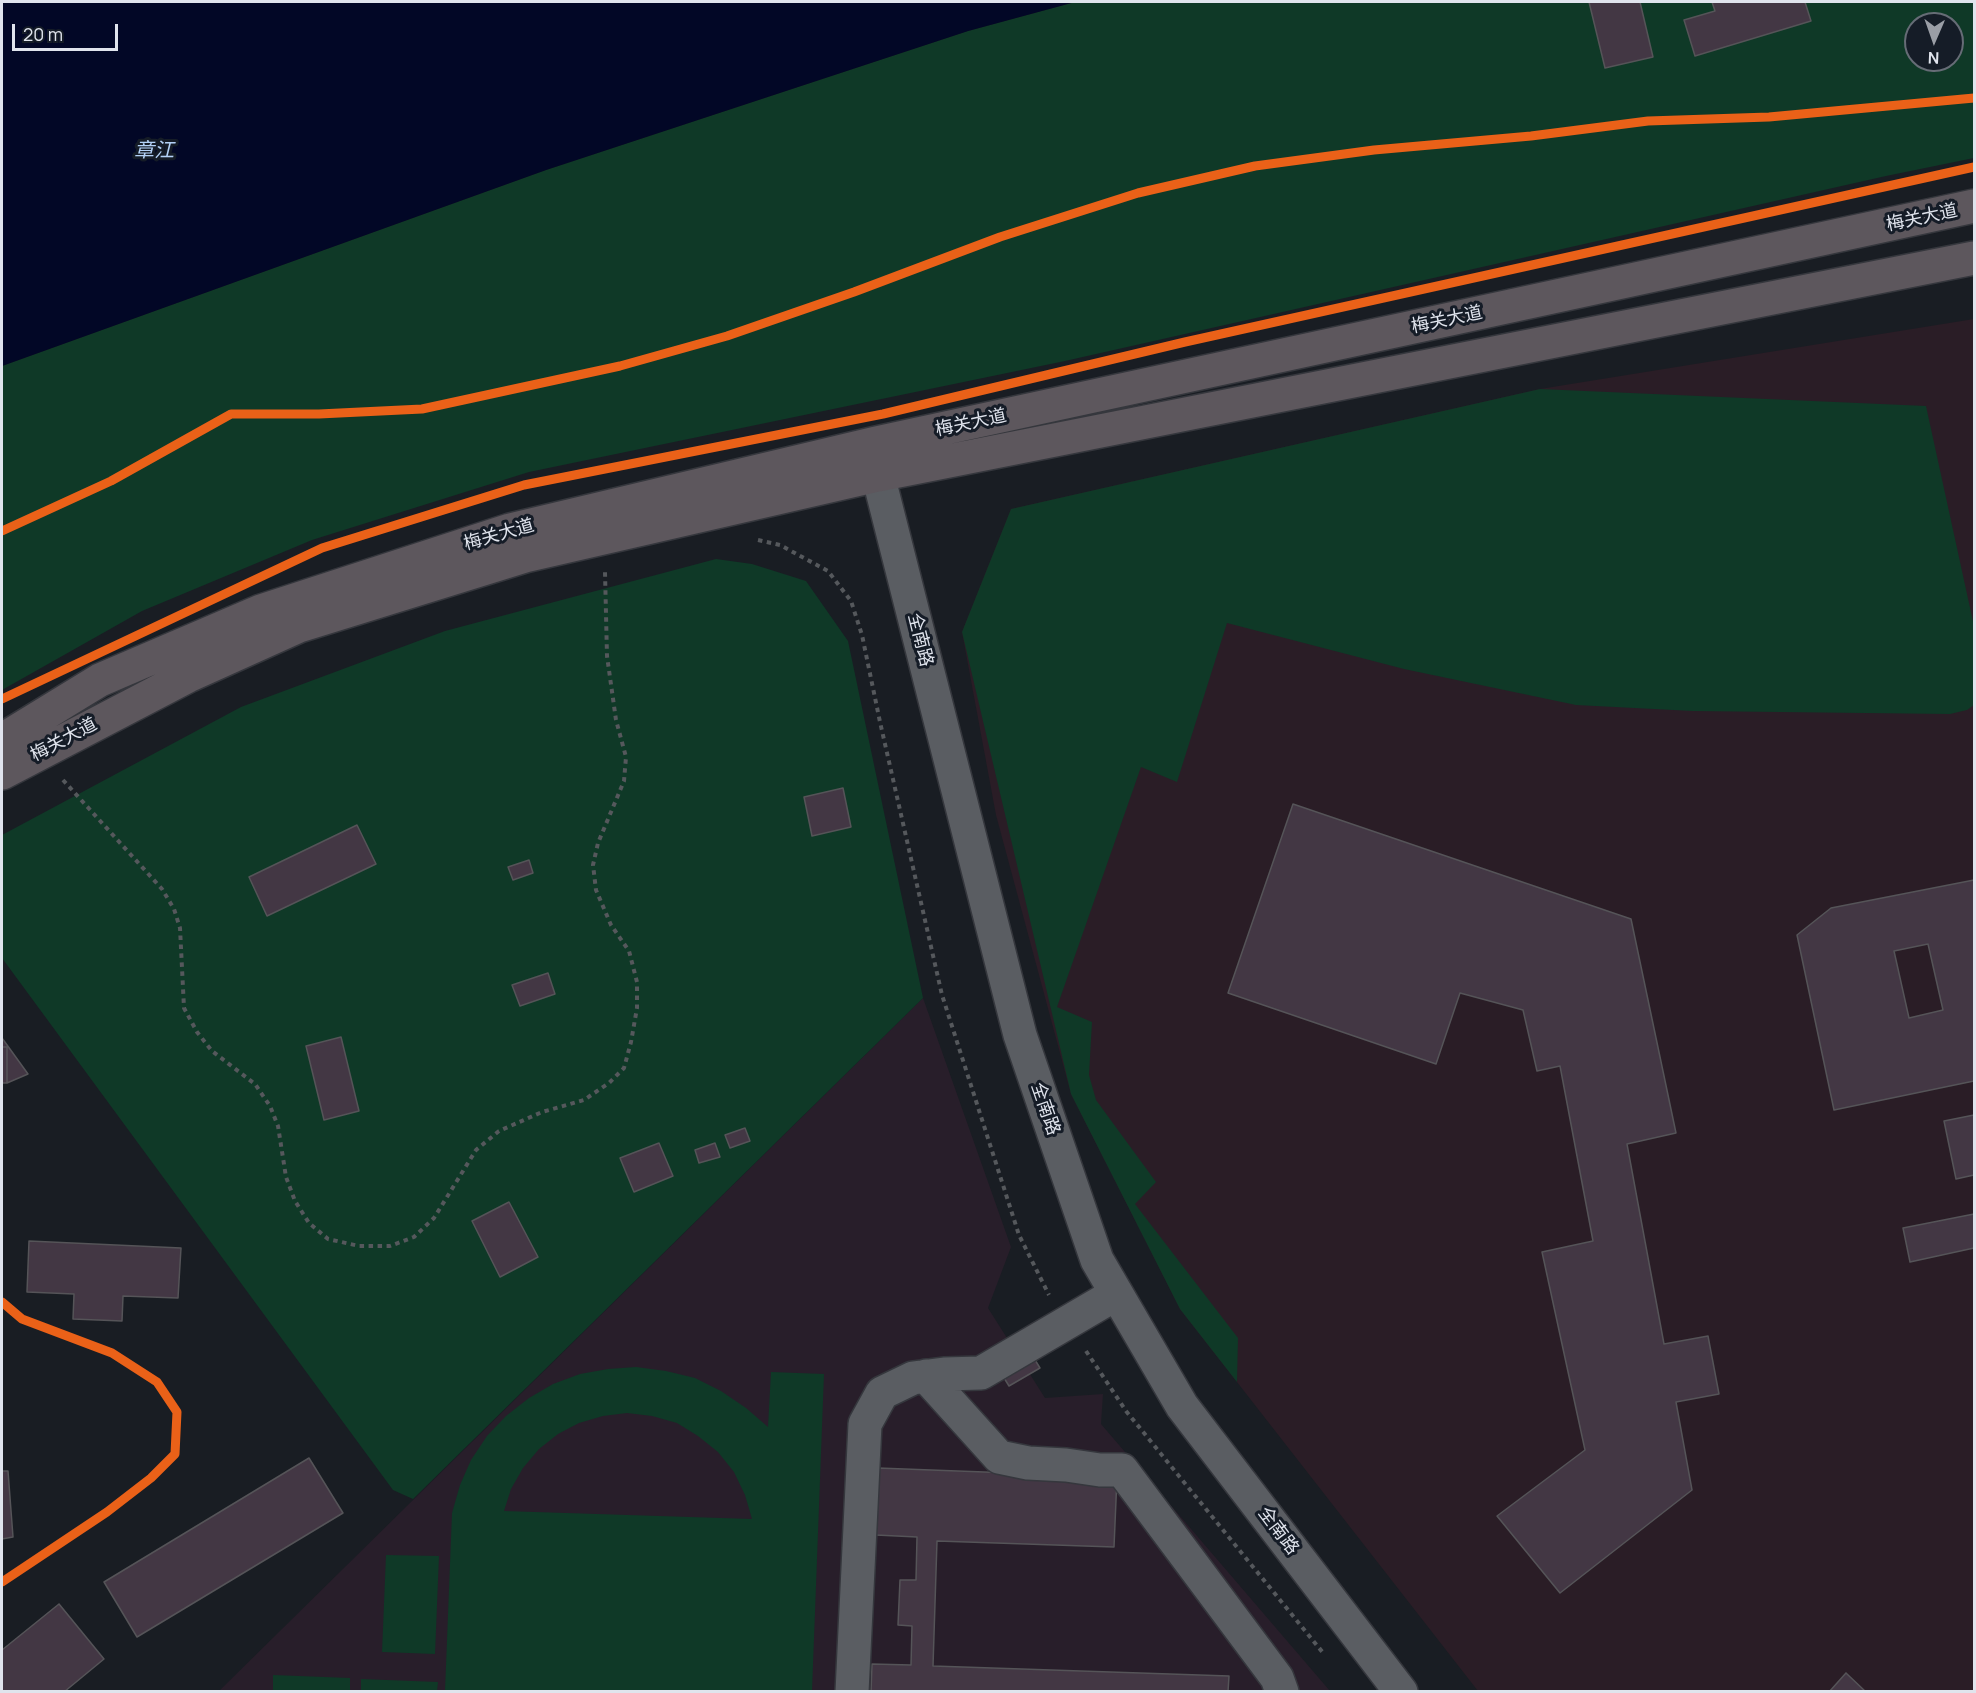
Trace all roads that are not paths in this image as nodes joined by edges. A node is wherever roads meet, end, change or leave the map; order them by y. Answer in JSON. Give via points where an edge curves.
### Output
{"nodes":[{"id":1,"x":1974,"y":207,"type":"edge"},
{"id":2,"x":1974,"y":258,"type":"edge"},
{"id":3,"x":877,"y":459,"type":"junction"},
{"id":4,"x":2,"y":740,"type":"edge"},
{"id":5,"x":2,"y":772,"type":"edge"},
{"id":6,"x":1116,"y":1294,"type":"junction"},
{"id":7,"x":926,"y":1376,"type":"junction"},
{"id":8,"x":852,"y":1692,"type":"edge"},
{"id":9,"x":1282,"y":1692,"type":"edge"},
{"id":10,"x":1401,"y":1692,"type":"edge"}],
"edges":[{"from":1,"to":3,"type":"main road","name":"梅关大道"},
{"from":2,"to":3,"type":"main road","name":"梅关大道"},
{"from":3,"to":4,"type":"main road","name":"梅关大道","via":[[510,530],[261,611],[100,680]]},
{"from":3,"to":5,"type":"main road","name":"梅关大道","via":[[525,556],[299,626],[178,681]]},
{"from":3,"to":6,"type":"street","name":"全南路","via":[[1020,1035],[1097,1260]]},
{"from":6,"to":7,"type":"street","via":[[981,1374]]},
{"from":6,"to":10,"type":"street","name":"全南路","via":[[1182,1406]]},
{"from":7,"to":8,"type":"street","via":[[882,1393],[865,1424]]},
{"from":7,"to":9,"type":"street","via":[[999,1457],[1122,1470],[1277,1678]]}]}
